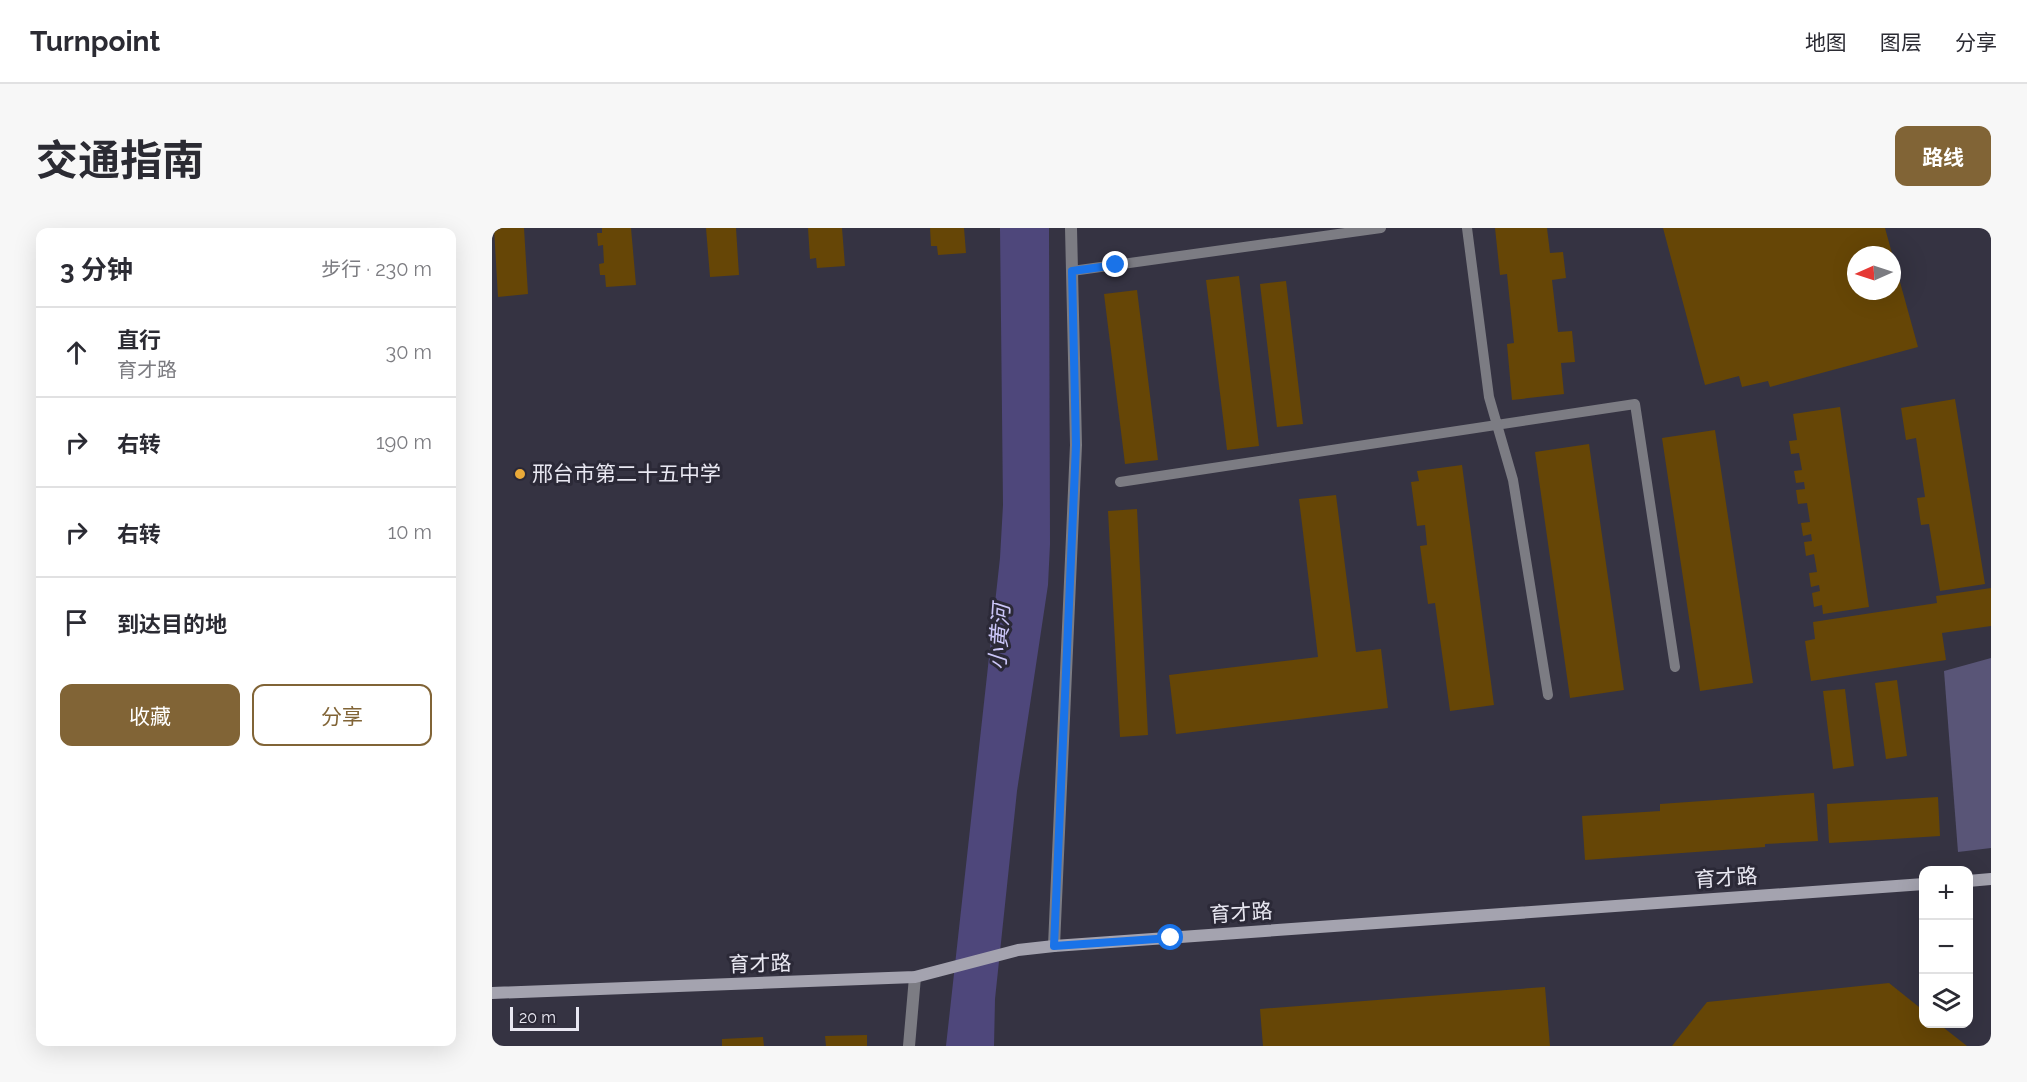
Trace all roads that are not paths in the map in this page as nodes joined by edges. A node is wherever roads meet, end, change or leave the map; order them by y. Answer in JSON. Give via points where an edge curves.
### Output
{"nodes":[{"id":1,"x":1071,"y":228,"type":"edge"},
{"id":2,"x":1381,"y":228,"type":"edge"},
{"id":3,"x":1467,"y":228,"type":"edge"},
{"id":4,"x":1072,"y":271,"type":"junction"},
{"id":5,"x":1497,"y":425,"type":"junction"},
{"id":6,"x":1120,"y":482,"type":"dead end"},
{"id":7,"x":1675,"y":667,"type":"dead end"},
{"id":8,"x":1548,"y":695,"type":"dead end"},
{"id":9,"x":1991,"y":879,"type":"edge"},
{"id":10,"x":1973,"y":881,"type":"edge"},
{"id":11,"x":1919,"y":884,"type":"edge"},
{"id":12,"x":1054,"y":946,"type":"junction"},
{"id":13,"x":915,"y":977,"type":"junction"},
{"id":14,"x":492,"y":993,"type":"edge"},
{"id":15,"x":909,"y":1046,"type":"edge"}],
"edges":[{"from":1,"to":4,"type":"street"},
{"from":2,"to":4,"type":"lane"},
{"from":3,"to":5,"type":"lane","via":[[1488,397]]},
{"from":4,"to":12,"type":"street","via":[[1076,445]]},
{"from":5,"to":6,"type":"lane"},
{"from":5,"to":7,"type":"lane","via":[[1635,404]]},
{"from":5,"to":8,"type":"lane","via":[[1513,480]]},
{"from":9,"to":10,"type":"street"},
{"from":11,"to":12,"type":"street","name":"育才路"},
{"from":12,"to":13,"type":"street","name":"育才路","via":[[1018,950]]},
{"from":13,"to":14,"type":"street","name":"育才路"},
{"from":13,"to":15,"type":"street"}]}
